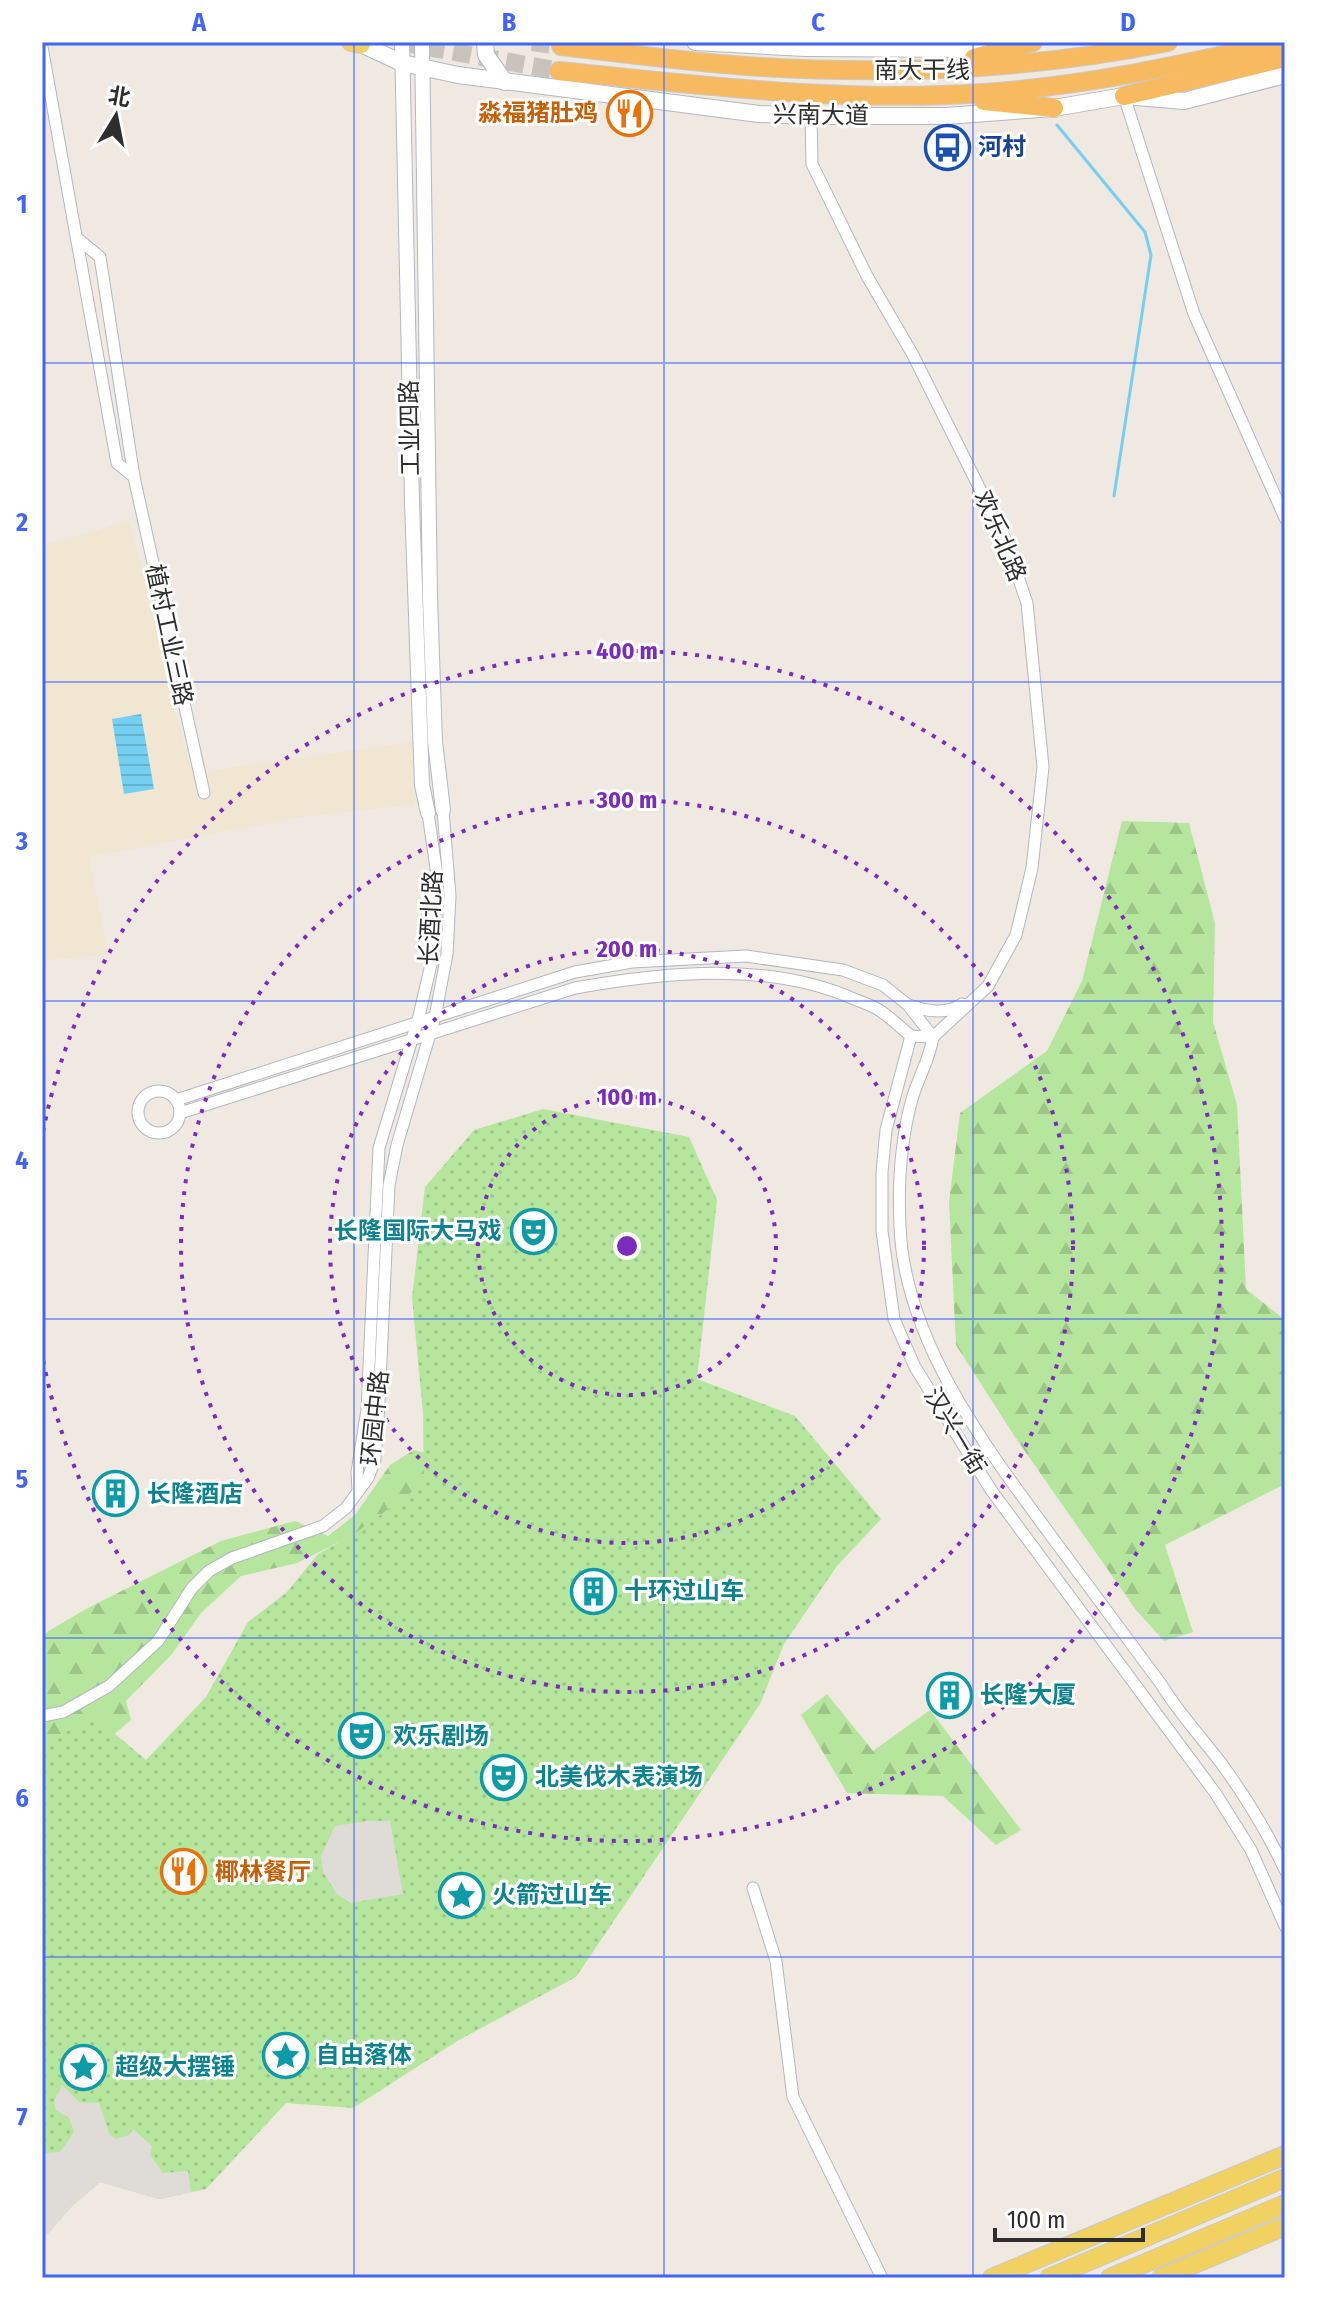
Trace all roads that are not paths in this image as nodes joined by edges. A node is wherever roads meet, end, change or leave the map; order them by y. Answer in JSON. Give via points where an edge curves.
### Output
{"nodes":[{"id":1,"x":402,"y":42,"type":"edge"},
{"id":2,"x":422,"y":42,"type":"edge"},
{"id":3,"x":485,"y":42,"type":"edge"},
{"id":4,"x":695,"y":42,"type":"edge"},
{"id":5,"x":1032,"y":42,"type":"edge"},
{"id":6,"x":1168,"y":42,"type":"edge"},
{"id":7,"x":1281,"y":42,"type":"edge"},
{"id":8,"x":356,"y":43,"type":"edge"},
{"id":9,"x":561,"y":46,"type":"dead end"},
{"id":10,"x":42,"y":47,"type":"edge"},
{"id":11,"x":1285,"y":58,"type":"edge"},
{"id":12,"x":402,"y":63,"type":"junction"},
{"id":13,"x":423,"y":67,"type":"junction"},
{"id":14,"x":937,"y":68,"type":"junction"},
{"id":15,"x":559,"y":71,"type":"tunnel mouth"},
{"id":16,"x":1285,"y":75,"type":"edge"},
{"id":17,"x":505,"y":82,"type":"junction"},
{"id":18,"x":934,"y":95,"type":"junction"},
{"id":19,"x":1124,"y":96,"type":"junction"},
{"id":20,"x":1054,"y":108,"type":"junction"},
{"id":21,"x":811,"y":116,"type":"junction"},
{"id":22,"x":406,"y":232,"type":"junction"},
{"id":23,"x":425,"y":232,"type":"junction"},
{"id":24,"x":78,"y":239,"type":"junction"},
{"id":25,"x":134,"y":477,"type":"junction"},
{"id":26,"x":1285,"y":518,"type":"edge"},
{"id":27,"x":204,"y":793,"type":"dead end"},
{"id":28,"x":443,"y":810,"type":"joint"},
{"id":29,"x":428,"y":813,"type":"joint"},
{"id":30,"x":988,"y":986,"type":"junction"},
{"id":31,"x":908,"y":1005,"type":"junction"},
{"id":32,"x":435,"y":1017,"type":"junction"},
{"id":33,"x":417,"y":1022,"type":"junction"},
{"id":34,"x":430,"y":1035,"type":"junction"},
{"id":35,"x":911,"y":1036,"type":"junction"},
{"id":36,"x":933,"y":1037,"type":"junction"},
{"id":37,"x":411,"y":1040,"type":"junction"},
{"id":38,"x":176,"y":1100,"type":"junction"},
{"id":39,"x":180,"y":1113,"type":"junction"},
{"id":40,"x":358,"y":1490,"type":"junction"},
{"id":41,"x":42,"y":1716,"type":"edge"},
{"id":42,"x":1285,"y":1870,"type":"edge"},
{"id":43,"x":753,"y":1888,"type":"dead end"},
{"id":44,"x":1285,"y":1926,"type":"edge"},
{"id":45,"x":1285,"y":2155,"type":"edge"},
{"id":46,"x":1285,"y":2178,"type":"edge"},
{"id":47,"x":1285,"y":2204,"type":"edge"},
{"id":48,"x":1285,"y":2226,"type":"edge"},
{"id":49,"x":882,"y":2278,"type":"edge"},
{"id":50,"x":992,"y":2278,"type":"edge"},
{"id":51,"x":1049,"y":2278,"type":"edge"},
{"id":52,"x":1110,"y":2278,"type":"edge"},
{"id":53,"x":1161,"y":2278,"type":"edge"}],
"edges":[{"from":1,"to":12,"type":"street","name":"工业四路"},
{"from":2,"to":13,"type":"street","name":"工业四路"},
{"from":3,"to":17,"type":"main road","via":[[486,55]]},
{"from":4,"to":5,"type":"main road","via":[[967,49]]},
{"from":5,"to":14,"type":"highway"},
{"from":6,"to":14,"type":"highway","name":"南大干线","via":[[1112,54]]},
{"from":7,"to":18,"type":"highway","name":"南大干线","via":[[1104,79]]},
{"from":8,"to":12,"type":"main road","name":"兴南大道"},
{"from":9,"to":14,"type":"highway","name":"南大干线","via":[[761,67]]},
{"from":10,"to":24,"type":"street","name":"植村工业三路"},
{"from":11,"to":19,"type":"highway"},
{"from":12,"to":13,"type":"main road","name":"兴南大道"},
{"from":12,"to":22,"type":"street","name":"工业四路"},
{"from":13,"to":17,"type":"main road","name":"兴南大道"},
{"from":13,"to":23,"type":"street","name":"工业四路"},
{"from":15,"to":18,"type":"highway","name":"南大干线","via":[[760,92]]},
{"from":16,"to":19,"type":"main road","name":"兴南大道","via":[[1184,101]]},
{"from":17,"to":21,"type":"main road","name":"兴南大道"},
{"from":18,"to":20,"type":"highway"},
{"from":19,"to":20,"type":"main road","name":"兴南大道"},
{"from":19,"to":26,"type":"street","via":[[1194,314]]},
{"from":20,"to":21,"type":"main road","name":"兴南大道","via":[[946,116]]},
{"from":21,"to":30,"type":"street","name":"欢乐北路","via":[[812,164],[1005,539],[1027,603],[1043,767],[1032,868],[1016,935]]},
{"from":22,"to":23,"type":"street"},
{"from":22,"to":29,"type":"street","name":"工业四路","via":[[422,785]]},
{"from":23,"to":28,"type":"street","name":"工业四路","via":[[430,612]]},
{"from":24,"to":25,"type":"street","name":"植村工业三路","via":[[117,463]]},
{"from":24,"to":25,"type":"street","name":"植村工业三路","via":[[100,257]]},
{"from":25,"to":27,"type":"street","name":"植村工业三路"},
{"from":28,"to":32,"type":"street","name":"长酒北路","via":[[449,920]]},
{"from":29,"to":33,"type":"street","name":"长酒北路","via":[[437,875],[432,960]]},
{"from":30,"to":31,"type":"street","via":[[956,1009]]},
{"from":30,"to":36,"type":"street"},
{"from":31,"to":32,"type":"street","via":[[883,985],[843,970],[746,956],[632,962],[575,972]]},
{"from":31,"to":36,"type":"street"},
{"from":32,"to":33,"type":"street"},
{"from":32,"to":34,"type":"street","name":"环园中路"},
{"from":33,"to":37,"type":"street","name":"环园中路"},
{"from":33,"to":38,"type":"street"},
{"from":34,"to":35,"type":"street","via":[[575,988],[632,978],[720,973],[826,986],[881,1010]]},
{"from":34,"to":37,"type":"street"},
{"from":34,"to":40,"type":"street","name":"环园中路","via":[[389,1185],[375,1459]]},
{"from":35,"to":36,"type":"street"},
{"from":35,"to":44,"type":"street","name":"汉兴一街","via":[[886,1130],[882,1172],[882,1231],[894,1319],[915,1367],[991,1490],[1210,1785],[1251,1850]]},
{"from":36,"to":42,"type":"street","name":"汉兴一街","via":[[906,1122],[900,1227],[925,1336],[1005,1473],[1228,1773]]},
{"from":37,"to":39,"type":"street"},
{"from":37,"to":40,"type":"street","name":"环园中路","via":[[379,1148],[367,1410]]},
{"from":38,"to":39,"type":"street"},
{"from":38,"to":39,"type":"street","via":[[158,1091],[145,1096],[138,1107],[139,1121],[149,1131],[163,1133],[175,1126]]},
{"from":40,"to":41,"type":"street","via":[[323,1526],[209,1571],[158,1641],[109,1686],[63,1712]]},
{"from":43,"to":49,"type":"street","via":[[776,1961],[793,2097]]},
{"from":45,"to":50,"type":"main road"},
{"from":46,"to":51,"type":"main road"},
{"from":47,"to":52,"type":"main road"},
{"from":48,"to":53,"type":"main road"}]}
